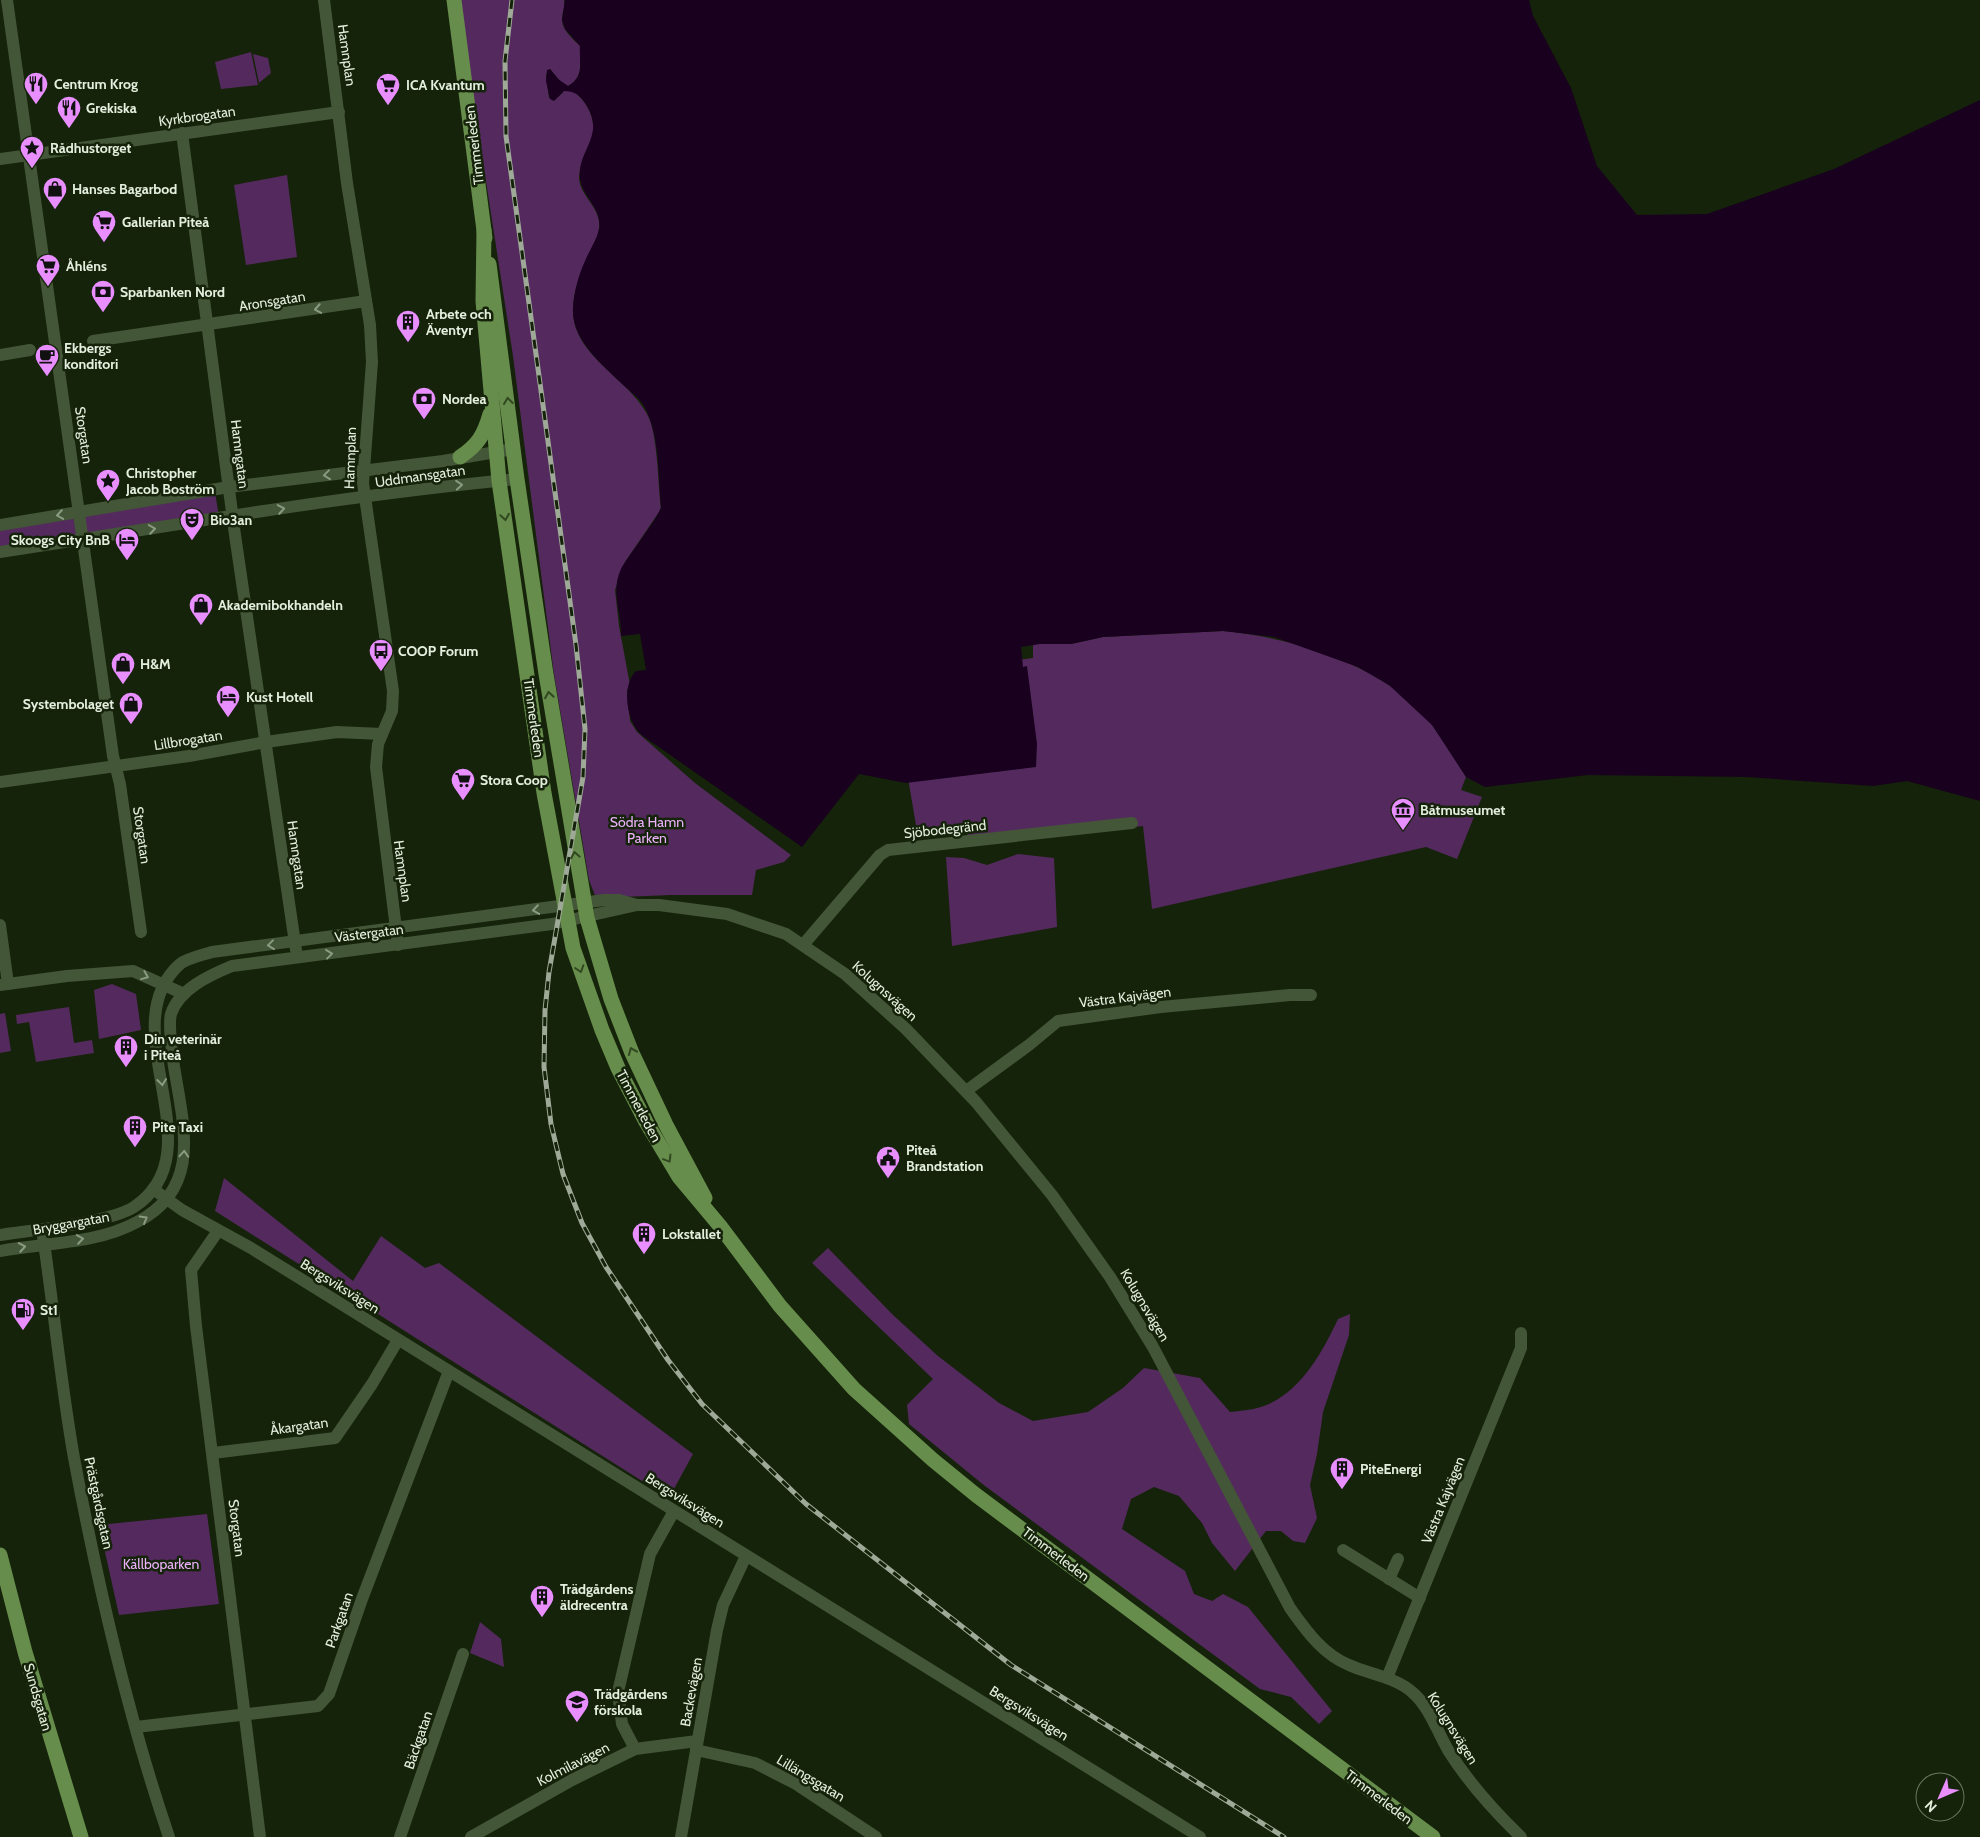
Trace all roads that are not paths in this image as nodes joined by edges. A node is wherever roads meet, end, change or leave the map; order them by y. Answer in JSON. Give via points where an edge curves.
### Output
{"nodes":[{"id":1,"x":7,"y":0,"type":"edge"},
{"id":2,"x":324,"y":0,"type":"edge"},
{"id":3,"x":454,"y":0,"type":"edge"},
{"id":4,"x":339,"y":112,"type":"junction"},
{"id":5,"x":182,"y":132,"type":"junction"},
{"id":6,"x":30,"y":155,"type":"junction"},
{"id":7,"x":0,"y":159,"type":"edge"},
{"id":8,"x":484,"y":230,"type":"junction"},
{"id":9,"x":366,"y":301,"type":"junction"},
{"id":10,"x":208,"y":326,"type":"junction"},
{"id":11,"x":93,"y":341,"type":"dead end"},
{"id":12,"x":30,"y":350,"type":"dead end"},
{"id":13,"x":0,"y":354,"type":"edge"},
{"id":14,"x":493,"y":403,"type":"junction"},
{"id":15,"x":514,"y":450,"type":"junction"},
{"id":16,"x":496,"y":452,"type":"junction"},
{"id":17,"x":460,"y":457,"type":"junction"},
{"id":18,"x":364,"y":470,"type":"junction"},
{"id":19,"x":517,"y":479,"type":"junction"},
{"id":20,"x":499,"y":481,"type":"junction"},
{"id":21,"x":229,"y":487,"type":"junction"},
{"id":22,"x":364,"y":498,"type":"junction"},
{"id":23,"x":79,"y":512,"type":"junction"},
{"id":24,"x":233,"y":517,"type":"junction"},
{"id":25,"x":0,"y":525,"type":"edge"},
{"id":26,"x":83,"y":540,"type":"junction"},
{"id":27,"x":0,"y":552,"type":"edge"},
{"id":28,"x":382,"y":734,"type":"junction"},
{"id":29,"x":266,"y":742,"type":"junction"},
{"id":30,"x":114,"y":765,"type":"junction"},
{"id":31,"x":0,"y":782,"type":"edge"},
{"id":32,"x":1132,"y":823,"type":"dead end"},
{"id":33,"x":564,"y":906,"type":"junction"},
{"id":34,"x":586,"y":910,"type":"junction"},
{"id":35,"x":567,"y":922,"type":"junction"},
{"id":36,"x":0,"y":925,"type":"edge"},
{"id":37,"x":396,"y":929,"type":"junction"},
{"id":38,"x":141,"y":932,"type":"dead end"},
{"id":39,"x":295,"y":942,"type":"junction"},
{"id":40,"x":398,"y":945,"type":"junction"},
{"id":41,"x":803,"y":945,"type":"junction"},
{"id":42,"x":297,"y":958,"type":"junction"},
{"id":43,"x":165,"y":984,"type":"junction"},
{"id":44,"x":4,"y":985,"type":"edge"},
{"id":45,"x":184,"y":994,"type":"junction"},
{"id":46,"x":1311,"y":995,"type":"dead end"},
{"id":47,"x":966,"y":1091,"type":"junction"},
{"id":48,"x":155,"y":1187,"type":"junction"},
{"id":49,"x":168,"y":1199,"type":"junction"},
{"id":50,"x":720,"y":1226,"type":"junction"},
{"id":51,"x":41,"y":1228,"type":"junction"},
{"id":52,"x":218,"y":1231,"type":"junction"},
{"id":53,"x":0,"y":1235,"type":"edge"},
{"id":54,"x":44,"y":1244,"type":"junction"},
{"id":55,"x":0,"y":1251,"type":"edge"},
{"id":56,"x":1521,"y":1333,"type":"dead end"},
{"id":57,"x":398,"y":1340,"type":"junction"},
{"id":58,"x":449,"y":1371,"type":"junction"},
{"id":59,"x":213,"y":1453,"type":"junction"},
{"id":60,"x":674,"y":1511,"type":"junction"},
{"id":61,"x":1343,"y":1550,"type":"dead end"},
{"id":62,"x":0,"y":1555,"type":"edge"},
{"id":63,"x":746,"y":1556,"type":"junction"},
{"id":64,"x":1398,"y":1559,"type":"dead end"},
{"id":65,"x":1389,"y":1579,"type":"junction"},
{"id":66,"x":1420,"y":1598,"type":"junction"},
{"id":67,"x":463,"y":1654,"type":"dead end"},
{"id":68,"x":1387,"y":1678,"type":"junction"},
{"id":69,"x":246,"y":1716,"type":"junction"},
{"id":70,"x":136,"y":1727,"type":"junction"},
{"id":71,"x":696,"y":1745,"type":"junction"},
{"id":72,"x":635,"y":1750,"type":"junction"},
{"id":73,"x":81,"y":1837,"type":"edge"},
{"id":74,"x":169,"y":1837,"type":"edge"},
{"id":75,"x":260,"y":1837,"type":"edge"},
{"id":76,"x":400,"y":1837,"type":"edge"},
{"id":77,"x":471,"y":1837,"type":"edge"},
{"id":78,"x":681,"y":1837,"type":"edge"},
{"id":79,"x":876,"y":1837,"type":"edge"},
{"id":80,"x":1200,"y":1837,"type":"edge"},
{"id":81,"x":1433,"y":1837,"type":"edge"},
{"id":82,"x":1521,"y":1837,"type":"edge"}],
"edges":[{"from":1,"to":6,"type":"street","name":"Storgatan"},
{"from":2,"to":4,"type":"street","name":"Hamnplan"},
{"from":3,"to":8,"type":"main road","name":"Timmerleden"},
{"from":4,"to":5,"type":"street","name":"Kyrkbrogatan"},
{"from":4,"to":9,"type":"street","name":"Hamnplan"},
{"from":5,"to":6,"type":"street","name":"Kyrkbrogatan"},
{"from":5,"to":10,"type":"street","name":"Hamngatan"},
{"from":6,"to":7,"type":"street","name":"Kyrkbrogatan"},
{"from":6,"to":23,"type":"street","name":"Storgatan"},
{"from":8,"to":14,"type":"main road","name":"Timmerleden","via":[[483,301]]},
{"from":15,"to":8,"type":"main road","name":"Timmerleden","one_way":true},
{"from":9,"to":10,"type":"street","name":"Aronsgatan","one_way":true},
{"from":9,"to":18,"type":"street","name":"Hamnplan","via":[[372,362]]},
{"from":10,"to":11,"type":"street","name":"Aronsgatan"},
{"from":10,"to":21,"type":"street","name":"Hamngatan"},
{"from":12,"to":13,"type":"street"},
{"from":14,"to":16,"type":"main road","name":"Timmerleden"},
{"from":14,"to":17,"type":"main road","via":[[484,434]]},
{"from":15,"to":16,"type":"street","name":"Uddmansgatan"},
{"from":15,"to":19,"type":"main road","name":"Timmerleden"},
{"from":16,"to":17,"type":"street","name":"Uddmansgatan"},
{"from":16,"to":20,"type":"main road","name":"Timmerleden"},
{"from":17,"to":18,"type":"street","name":"Uddmansgatan"},
{"from":18,"to":21,"type":"street","name":"Uddmansgatan","one_way":true},
{"from":18,"to":22,"type":"street","name":"Hamnplan"},
{"from":19,"to":20,"type":"street","name":"Uddmansgatan"},
{"from":34,"to":19,"type":"main road","name":"Timmerleden","one_way":true,"via":[[558,755]]},
{"from":22,"to":20,"type":"street","name":"Uddmansgatan","one_way":true},
{"from":20,"to":33,"type":"main road","name":"Timmerleden","one_way":true,"via":[[544,793]]},
{"from":21,"to":23,"type":"street","name":"Uddmansgatan"},
{"from":21,"to":24,"type":"street","name":"Hamngatan"},
{"from":24,"to":22,"type":"street","name":"Uddmansgatan","one_way":true,"via":[[312,503]]},
{"from":22,"to":28,"type":"street","name":"Hamnplan","via":[[393,691],[392,711]]},
{"from":23,"to":25,"type":"street","name":"Uddmansgatan","one_way":true},
{"from":23,"to":26,"type":"street","name":"Storgatan"},
{"from":26,"to":24,"type":"street","name":"Uddmansgatan","one_way":true},
{"from":24,"to":29,"type":"street","name":"Hamngatan"},
{"from":26,"to":27,"type":"street","name":"Uddmansgatan"},
{"from":26,"to":30,"type":"street","name":"Storgatan"},
{"from":28,"to":29,"type":"street","name":"Lillbrogatan","via":[[337,732]]},
{"from":28,"to":37,"type":"street","name":"Hamnplan","via":[[376,767]]},
{"from":29,"to":30,"type":"street","name":"Lillbrogatan"},
{"from":29,"to":39,"type":"street","name":"Hamngatan"},
{"from":30,"to":31,"type":"street","name":"Lillbrogatan"},
{"from":30,"to":38,"type":"street","name":"Storgatan","via":[[120,784]]},
{"from":32,"to":41,"type":"street","name":"Sjöbodegränd","via":[[888,850],[880,855]]},
{"from":33,"to":34,"type":"street","name":"Västergatan"},
{"from":33,"to":35,"type":"main road","name":"Timmerleden"},
{"from":33,"to":37,"type":"street","name":"Västergatan","one_way":true},
{"from":34,"to":35,"type":"street","name":"Västergatan"},
{"from":34,"to":41,"type":"street","name":"Kolugnsvägen","via":[[659,905],[727,914],[786,934]]},
{"from":50,"to":34,"type":"main road","name":"Timmerleden","one_way":true,"via":[[666,1126],[632,1053],[611,999]]},
{"from":35,"to":40,"type":"street","name":"Västergatan"},
{"from":35,"to":50,"type":"main road","name":"Timmerleden","one_way":true,"via":[[583,978],[618,1068],[679,1177]]},
{"from":36,"to":44,"type":"street"},
{"from":37,"to":39,"type":"street","name":"Västergatan"},
{"from":37,"to":40,"type":"street","name":"Hamnplan"},
{"from":39,"to":42,"type":"street","name":"Hamngatan"},
{"from":39,"to":43,"type":"street","name":"Västergatan","one_way":true,"via":[[212,952],[181,964]]},
{"from":42,"to":40,"type":"street","name":"Västergatan","one_way":true},
{"from":41,"to":47,"type":"street","name":"Kolugnsvägen","via":[[845,974],[906,1029]]},
{"from":42,"to":45,"type":"street","name":"Västergatan","via":[[232,966],[202,979]]},
{"from":44,"to":43,"type":"street","one_way":true,"via":[[132,971]]},
{"from":43,"to":45,"type":"street"},
{"from":43,"to":48,"type":"street","one_way":true,"via":[[153,1017],[168,1138],[165,1163]]},
{"from":49,"to":45,"type":"street","one_way":true,"via":[[181,1176],[184,1159],[185,1138],[171,1047],[171,1014]]},
{"from":46,"to":47,"type":"street","name":"Västra Kajvägen","via":[[1290,994],[1161,1007],[1058,1021]]},
{"from":47,"to":68,"type":"street","name":"Kolugnsvägen","via":[[1023,1158],[1110,1276],[1153,1347],[1290,1608],[1318,1646],[1347,1665]]},
{"from":48,"to":49,"type":"street","name":"Bergsviksvägen"},
{"from":48,"to":51,"type":"street","name":"Bryggargatan","via":[[142,1201],[123,1213]]},
{"from":49,"to":52,"type":"street","name":"Bergsviksvägen"},
{"from":54,"to":49,"type":"street","name":"Bryggargatan","one_way":true,"via":[[115,1232],[152,1214]]},
{"from":50,"to":81,"type":"main road","name":"Timmerleden","via":[[780,1306],[848,1382],[932,1460]]},
{"from":51,"to":53,"type":"street","name":"Bryggargatan"},
{"from":51,"to":54,"type":"street","name":"Prästgårdsgatan"},
{"from":52,"to":57,"type":"street","name":"Bergsviksvägen","via":[[251,1248]]},
{"from":52,"to":59,"type":"street","name":"Storgatan","via":[[192,1270]]},
{"from":55,"to":54,"type":"street","name":"Bryggargatan","one_way":true},
{"from":54,"to":70,"type":"street","name":"Prästgårdsgatan","via":[[74,1457],[105,1606]]},
{"from":56,"to":66,"type":"street","name":"Västra Kajvägen","via":[[1522,1348]]},
{"from":57,"to":58,"type":"street","name":"Bergsviksvägen"},
{"from":57,"to":59,"type":"street","name":"Åkargatan","via":[[335,1438]]},
{"from":58,"to":60,"type":"street","name":"Bergsviksvägen"},
{"from":58,"to":69,"type":"street","name":"Parkgatan","via":[[329,1694],[318,1706]]},
{"from":59,"to":69,"type":"street","name":"Storgatan"},
{"from":60,"to":63,"type":"street","name":"Bergsviksvägen"},
{"from":60,"to":72,"type":"street","via":[[650,1554],[618,1692],[622,1724]]},
{"from":61,"to":65,"type":"street"},
{"from":62,"to":73,"type":"main road","name":"Sundsgatan","via":[[24,1652]]},
{"from":63,"to":71,"type":"street","name":"Backevägen","via":[[723,1605]]},
{"from":63,"to":80,"type":"street","name":"Bergsviksvägen"},
{"from":64,"to":65,"type":"street"},
{"from":65,"to":66,"type":"street"},
{"from":66,"to":68,"type":"street","name":"Västra Kajvägen"},
{"from":67,"to":76,"type":"street","name":"Bäckgatan"},
{"from":68,"to":82,"type":"street","name":"Kolugnsvägen","via":[[1412,1692],[1466,1776],[1492,1810]]},
{"from":69,"to":70,"type":"street","name":"Parkgatan"},
{"from":69,"to":75,"type":"street","name":"Storgatan"},
{"from":70,"to":74,"type":"street","name":"Prästgårdsgatan"},
{"from":71,"to":72,"type":"street","name":"Kolmilavägen"},
{"from":71,"to":78,"type":"street","name":"Backevägen"},
{"from":71,"to":79,"type":"street","name":"Lillängsgatan","via":[[756,1764],[796,1784]]},
{"from":72,"to":77,"type":"street","name":"Kolmilavägen","via":[[572,1780]]}]}
